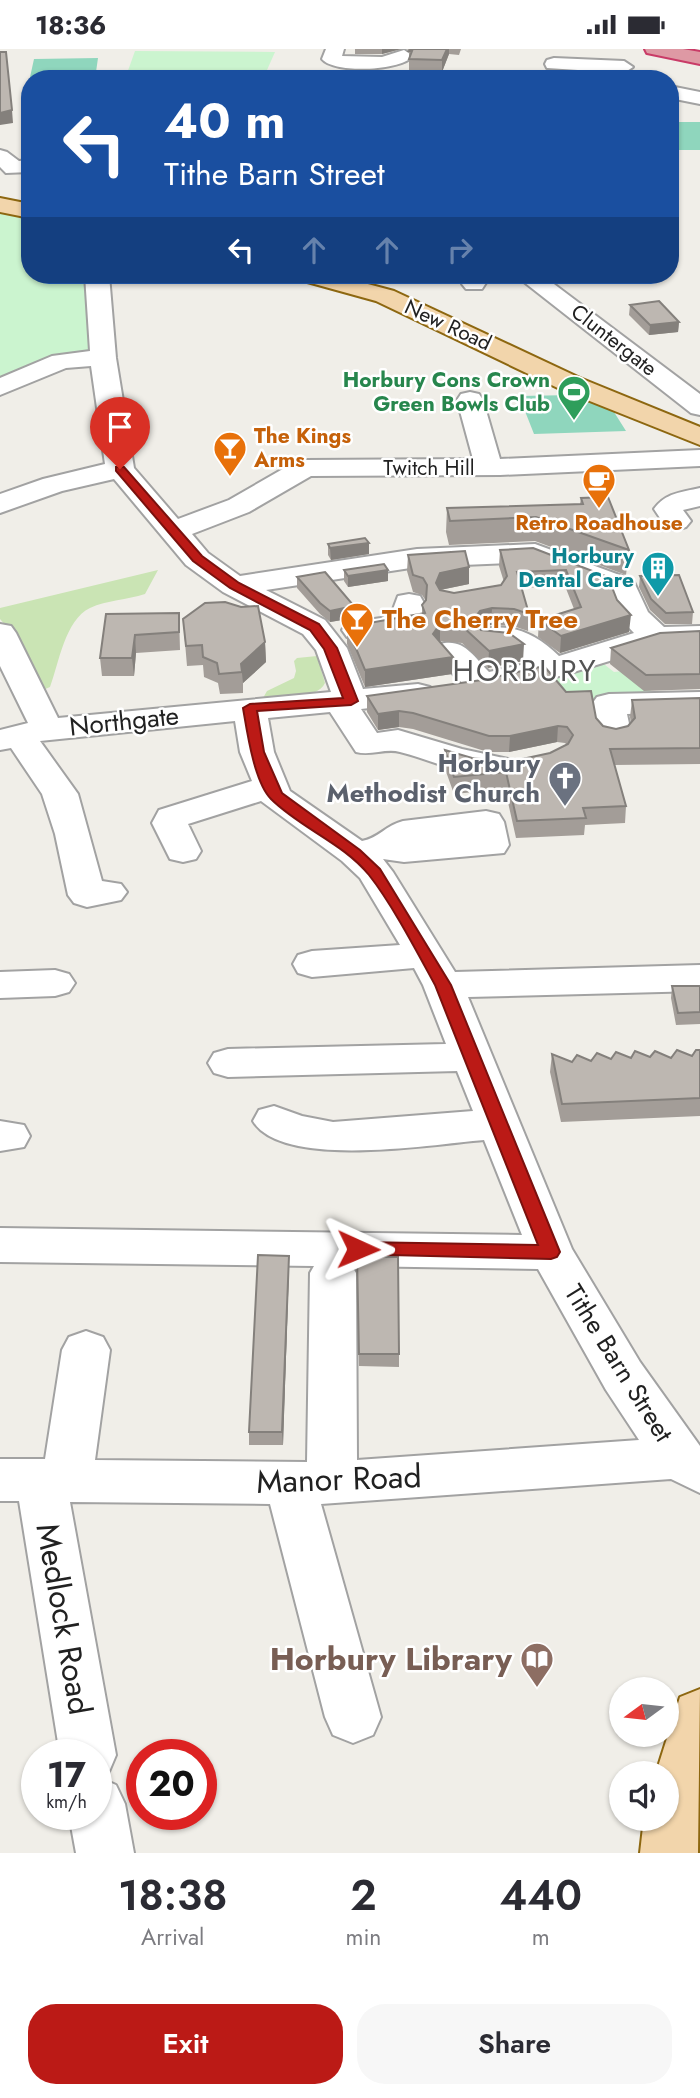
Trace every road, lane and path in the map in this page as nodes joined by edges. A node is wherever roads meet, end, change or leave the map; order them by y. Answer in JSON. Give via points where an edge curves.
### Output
{"nodes":[{"id":1,"x":335,"y":49,"type":"edge"},
{"id":2,"x":654,"y":49,"type":"edge"},
{"id":3,"x":404,"y":56,"type":"dead end"},
{"id":4,"x":700,"y":58,"type":"edge"},
{"id":5,"x":555,"y":64,"type":"edge"},
{"id":6,"x":624,"y":67,"type":"dead end"},
{"id":7,"x":679,"y":94,"type":"edge"},
{"id":8,"x":700,"y":98,"type":"edge"},
{"id":9,"x":21,"y":153,"type":"edge"},
{"id":10,"x":1,"y":156,"type":"edge"},
{"id":11,"x":21,"y":167,"type":"edge"},
{"id":12,"x":0,"y":205,"type":"edge"},
{"id":13,"x":21,"y":209,"type":"edge"},
{"id":14,"x":98,"y":284,"type":"edge"},
{"id":15,"x":341,"y":284,"type":"edge"},
{"id":16,"x":539,"y":284,"type":"edge"},
{"id":17,"x":103,"y":358,"type":"junction"},
{"id":18,"x":0,"y":387,"type":"edge"},
{"id":19,"x":694,"y":397,"type":"edge"},
{"id":20,"x":470,"y":400,"type":"dead end"},
{"id":21,"x":700,"y":437,"type":"edge"},
{"id":22,"x":700,"y":458,"type":"edge"},
{"id":23,"x":489,"y":467,"type":"junction"},
{"id":24,"x":120,"y":469,"type":"junction"},
{"id":25,"x":700,"y":497,"type":"edge"},
{"id":26,"x":0,"y":504,"type":"edge"},
{"id":27,"x":676,"y":521,"type":"dead end"},
{"id":28,"x":174,"y":531,"type":"junction"},
{"id":29,"x":479,"y":556,"type":"junction"},
{"id":30,"x":487,"y":585,"type":"edge"},
{"id":31,"x":234,"y":586,"type":"junction"},
{"id":32,"x":409,"y":603,"type":"dead end"},
{"id":33,"x":0,"y":633,"type":"edge"},
{"id":34,"x":700,"y":635,"type":"edge"},
{"id":35,"x":321,"y":636,"type":"junction"},
{"id":36,"x":491,"y":637,"type":"edge"},
{"id":37,"x":656,"y":637,"type":"junction"},
{"id":38,"x":451,"y":651,"type":"edge"},
{"id":39,"x":553,"y":668,"type":"junction"},
{"id":40,"x":12,"y":683,"type":"edge"},
{"id":41,"x":481,"y":683,"type":"junction"},
{"id":42,"x":345,"y":701,"type":"junction"},
{"id":43,"x":700,"y":702,"type":"edge"},
{"id":44,"x":250,"y":708,"type":"junction"},
{"id":45,"x":614,"y":733,"type":"edge"},
{"id":46,"x":22,"y":734,"type":"edge"},
{"id":47,"x":528,"y":762,"type":"edge"},
{"id":48,"x":270,"y":787,"type":"junction"},
{"id":49,"x":183,"y":851,"type":"dead end"},
{"id":50,"x":107,"y":892,"type":"dead end"},
{"id":51,"x":312,"y":964,"type":"dead end"},
{"id":52,"x":435,"y":970,"type":"junction"},
{"id":53,"x":700,"y":978,"type":"edge"},
{"id":54,"x":55,"y":983,"type":"dead end"},
{"id":55,"x":0,"y":985,"type":"edge"},
{"id":56,"x":472,"y":1057,"type":"junction"},
{"id":57,"x":228,"y":1063,"type":"dead end"},
{"id":58,"x":274,"y":1121,"type":"dead end"},
{"id":59,"x":499,"y":1124,"type":"junction"},
{"id":60,"x":0,"y":1245,"type":"edge"},
{"id":61,"x":551,"y":1252,"type":"junction"},
{"id":62,"x":333,"y":1273,"type":"dead end"},
{"id":63,"x":86,"y":1350,"type":"dead end"},
{"id":64,"x":689,"y":1465,"type":"edge"},
{"id":65,"x":36,"y":1481,"type":"edge"},
{"id":66,"x":311,"y":1483,"type":"junction"},
{"id":67,"x":700,"y":1715,"type":"edge"},
{"id":68,"x":353,"y":1717,"type":"dead end"},
{"id":69,"x":85,"y":1739,"type":"edge"},
{"id":70,"x":101,"y":1830,"type":"edge"},
{"id":71,"x":105,"y":1853,"type":"edge"},
{"id":72,"x":669,"y":1853,"type":"edge"}],
"edges":[{"from":1,"to":3,"type":"street","via":[[331,59],[335,61],[383,63]]},
{"from":2,"to":4,"type":"highway"},
{"from":5,"to":6,"type":"street"},
{"from":7,"to":8,"type":"street"},
{"from":9,"to":10,"type":"street"},
{"from":10,"to":11,"type":"street","via":[[14,168]]},
{"from":12,"to":13,"type":"main road"},
{"from":14,"to":17,"type":"street"},
{"from":15,"to":21,"type":"main road","name":"New Road","via":[[385,296],[571,384]]},
{"from":16,"to":19,"type":"street","name":"Cluntergate"},
{"from":17,"to":18,"type":"street","via":[[61,361]]},
{"from":17,"to":24,"type":"street"},
{"from":20,"to":23,"type":"street"},
{"from":22,"to":23,"type":"street","name":"Twitch Hill"},
{"from":23,"to":28,"type":"street","name":"Twitch Hill","via":[[305,468],[239,506]]},
{"from":24,"to":26,"type":"street"},
{"from":24,"to":28,"type":"street"},
{"from":25,"to":27,"type":"street","via":[[676,502],[668,509]]},
{"from":28,"to":31,"type":"street","via":[[197,559]]},
{"from":29,"to":30,"type":"street"},
{"from":29,"to":31,"type":"street","via":[[417,558]]},
{"from":29,"to":37,"type":"street","via":[[535,553],[554,547],[622,586],[620,605]]},
{"from":31,"to":35,"type":"street","via":[[314,627]]},
{"from":32,"to":35,"type":"street","via":[[407,617],[400,622]]},
{"from":33,"to":40,"type":"street"},
{"from":34,"to":37,"type":"street","name":"Northgate"},
{"from":35,"to":42,"type":"street","via":[[331,648]]},
{"from":36,"to":39,"type":"street","via":[[523,639]]},
{"from":37,"to":39,"type":"street","name":"Northgate"},
{"from":38,"to":41,"type":"street"},
{"from":39,"to":41,"type":"street","name":"Northgate"},
{"from":40,"to":46,"type":"street"},
{"from":41,"to":42,"type":"street","name":"Northgate"},
{"from":42,"to":44,"type":"street","name":"Northgate"},
{"from":42,"to":47,"type":"street","via":[[368,745],[398,740],[482,764]]},
{"from":43,"to":45,"type":"street","via":[[609,704]]},
{"from":44,"to":46,"type":"street","name":"Northgate"},
{"from":44,"to":48,"type":"street","name":"Tithe Barn Street","via":[[257,752]]},
{"from":46,"to":50,"type":"street","via":[[60,795],[87,895]]},
{"from":48,"to":49,"type":"street","via":[[172,818]]},
{"from":48,"to":52,"type":"street","name":"Tithe Barn Street","via":[[275,796],[372,850],[374,872]]},
{"from":51,"to":52,"type":"street"},
{"from":52,"to":53,"type":"street"},
{"from":52,"to":56,"type":"street","name":"Tithe Barn Street"},
{"from":54,"to":55,"type":"street"},
{"from":56,"to":57,"type":"street"},
{"from":56,"to":59,"type":"street","name":"Tithe Barn Street"},
{"from":58,"to":59,"type":"street","via":[[293,1130],[333,1137]]},
{"from":59,"to":61,"type":"street","name":"Tithe Barn Street"},
{"from":60,"to":61,"type":"street"},
{"from":61,"to":64,"type":"street","name":"Tithe Barn Street","via":[[623,1376]]},
{"from":62,"to":66,"type":"street"},
{"from":63,"to":65,"type":"street","name":"Medlock Road"},
{"from":64,"to":66,"type":"street","name":"Manor Road"},
{"from":65,"to":66,"type":"street","name":"Manor Road"},
{"from":65,"to":69,"type":"street","name":"Medlock Road"},
{"from":66,"to":68,"type":"street"},
{"from":67,"to":72,"type":"main road","via":[[673,1812]]},
{"from":70,"to":71,"type":"street"}]}
